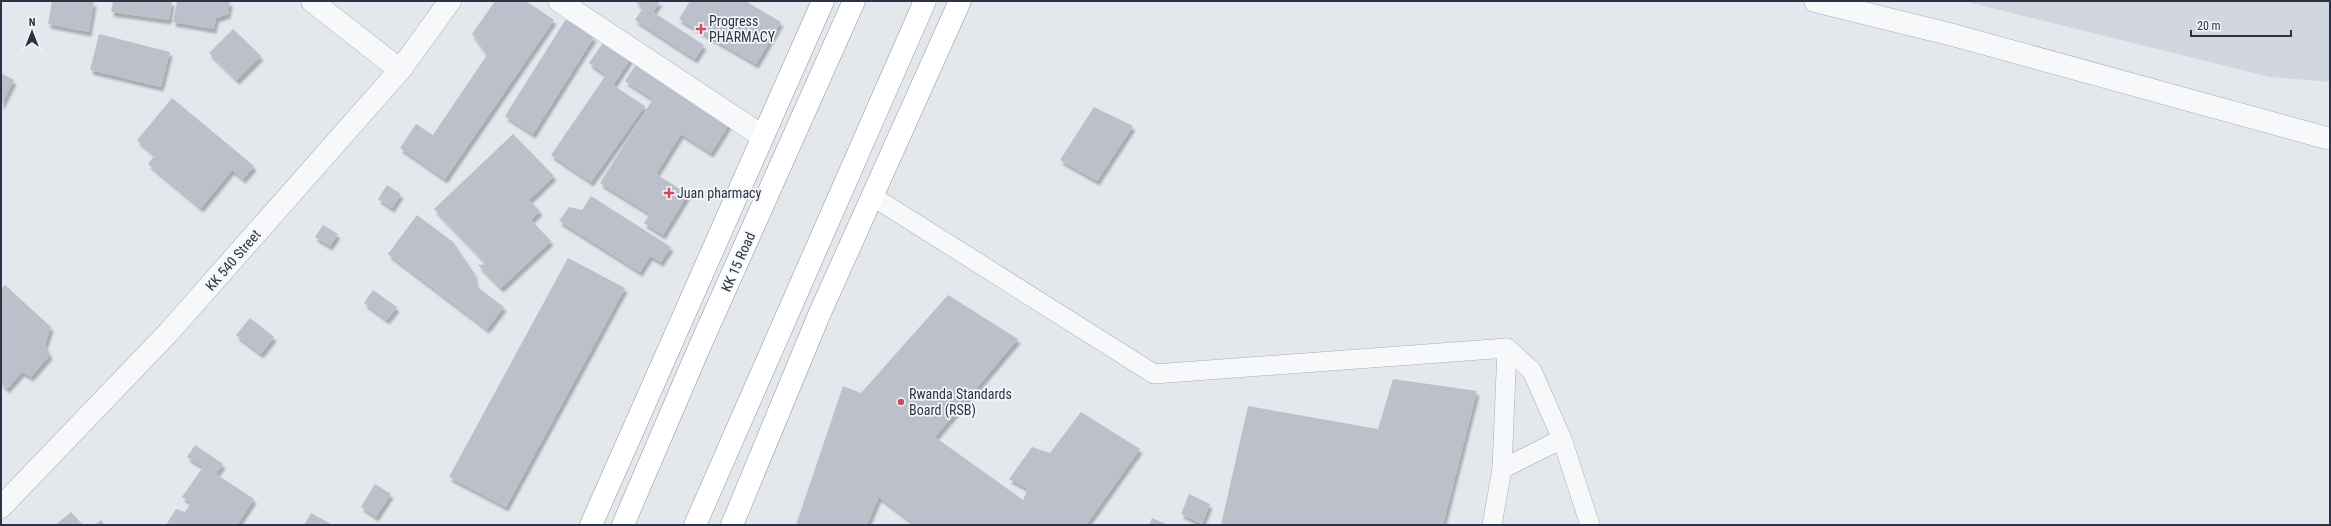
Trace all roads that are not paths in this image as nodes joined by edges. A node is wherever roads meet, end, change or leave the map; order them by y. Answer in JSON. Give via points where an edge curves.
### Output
{"nodes":[{"id":1,"x":312,"y":1,"type":"edge"},
{"id":2,"x":450,"y":1,"type":"edge"},
{"id":3,"x":558,"y":1,"type":"edge"},
{"id":4,"x":823,"y":1,"type":"edge"},
{"id":5,"x":854,"y":1,"type":"edge"},
{"id":6,"x":925,"y":1,"type":"edge"},
{"id":7,"x":960,"y":1,"type":"edge"},
{"id":8,"x":1815,"y":1,"type":"edge"},
{"id":9,"x":400,"y":70,"type":"junction"},
{"id":10,"x":762,"y":136,"type":"junction"},
{"id":11,"x":2330,"y":139,"type":"edge"},
{"id":12,"x":872,"y":196,"type":"junction"},
{"id":13,"x":1507,"y":348,"type":"junction"},
{"id":14,"x":1562,"y":439,"type":"junction"},
{"id":15,"x":1502,"y":469,"type":"junction"},
{"id":16,"x":1,"y":507,"type":"edge"},
{"id":17,"x":591,"y":525,"type":"edge"},
{"id":18,"x":623,"y":525,"type":"edge"},
{"id":19,"x":696,"y":525,"type":"edge"},
{"id":20,"x":732,"y":525,"type":"edge"},
{"id":21,"x":1492,"y":525,"type":"edge"},
{"id":22,"x":1590,"y":525,"type":"edge"}],
"edges":[{"from":1,"to":9,"type":"street"},
{"from":2,"to":9,"type":"street","name":"KK 540 Street"},
{"from":3,"to":10,"type":"street"},
{"from":4,"to":10,"type":"highway"},
{"from":5,"to":18,"type":"highway","name":"KK 15 Road"},
{"from":6,"to":19,"type":"highway"},
{"from":7,"to":12,"type":"highway"},
{"from":8,"to":11,"type":"street","via":[[1953,35]]},
{"from":9,"to":16,"type":"street","name":"KK 540 Street","via":[[168,333]]},
{"from":10,"to":17,"type":"highway"},
{"from":12,"to":13,"type":"lane","via":[[1154,374]]},
{"from":12,"to":20,"type":"highway","via":[[816,322]]},
{"from":13,"to":14,"type":"lane","via":[[1532,371]]},
{"from":13,"to":15,"type":"lane"},
{"from":14,"to":15,"type":"lane"},
{"from":14,"to":22,"type":"lane"},
{"from":15,"to":21,"type":"lane"}]}
